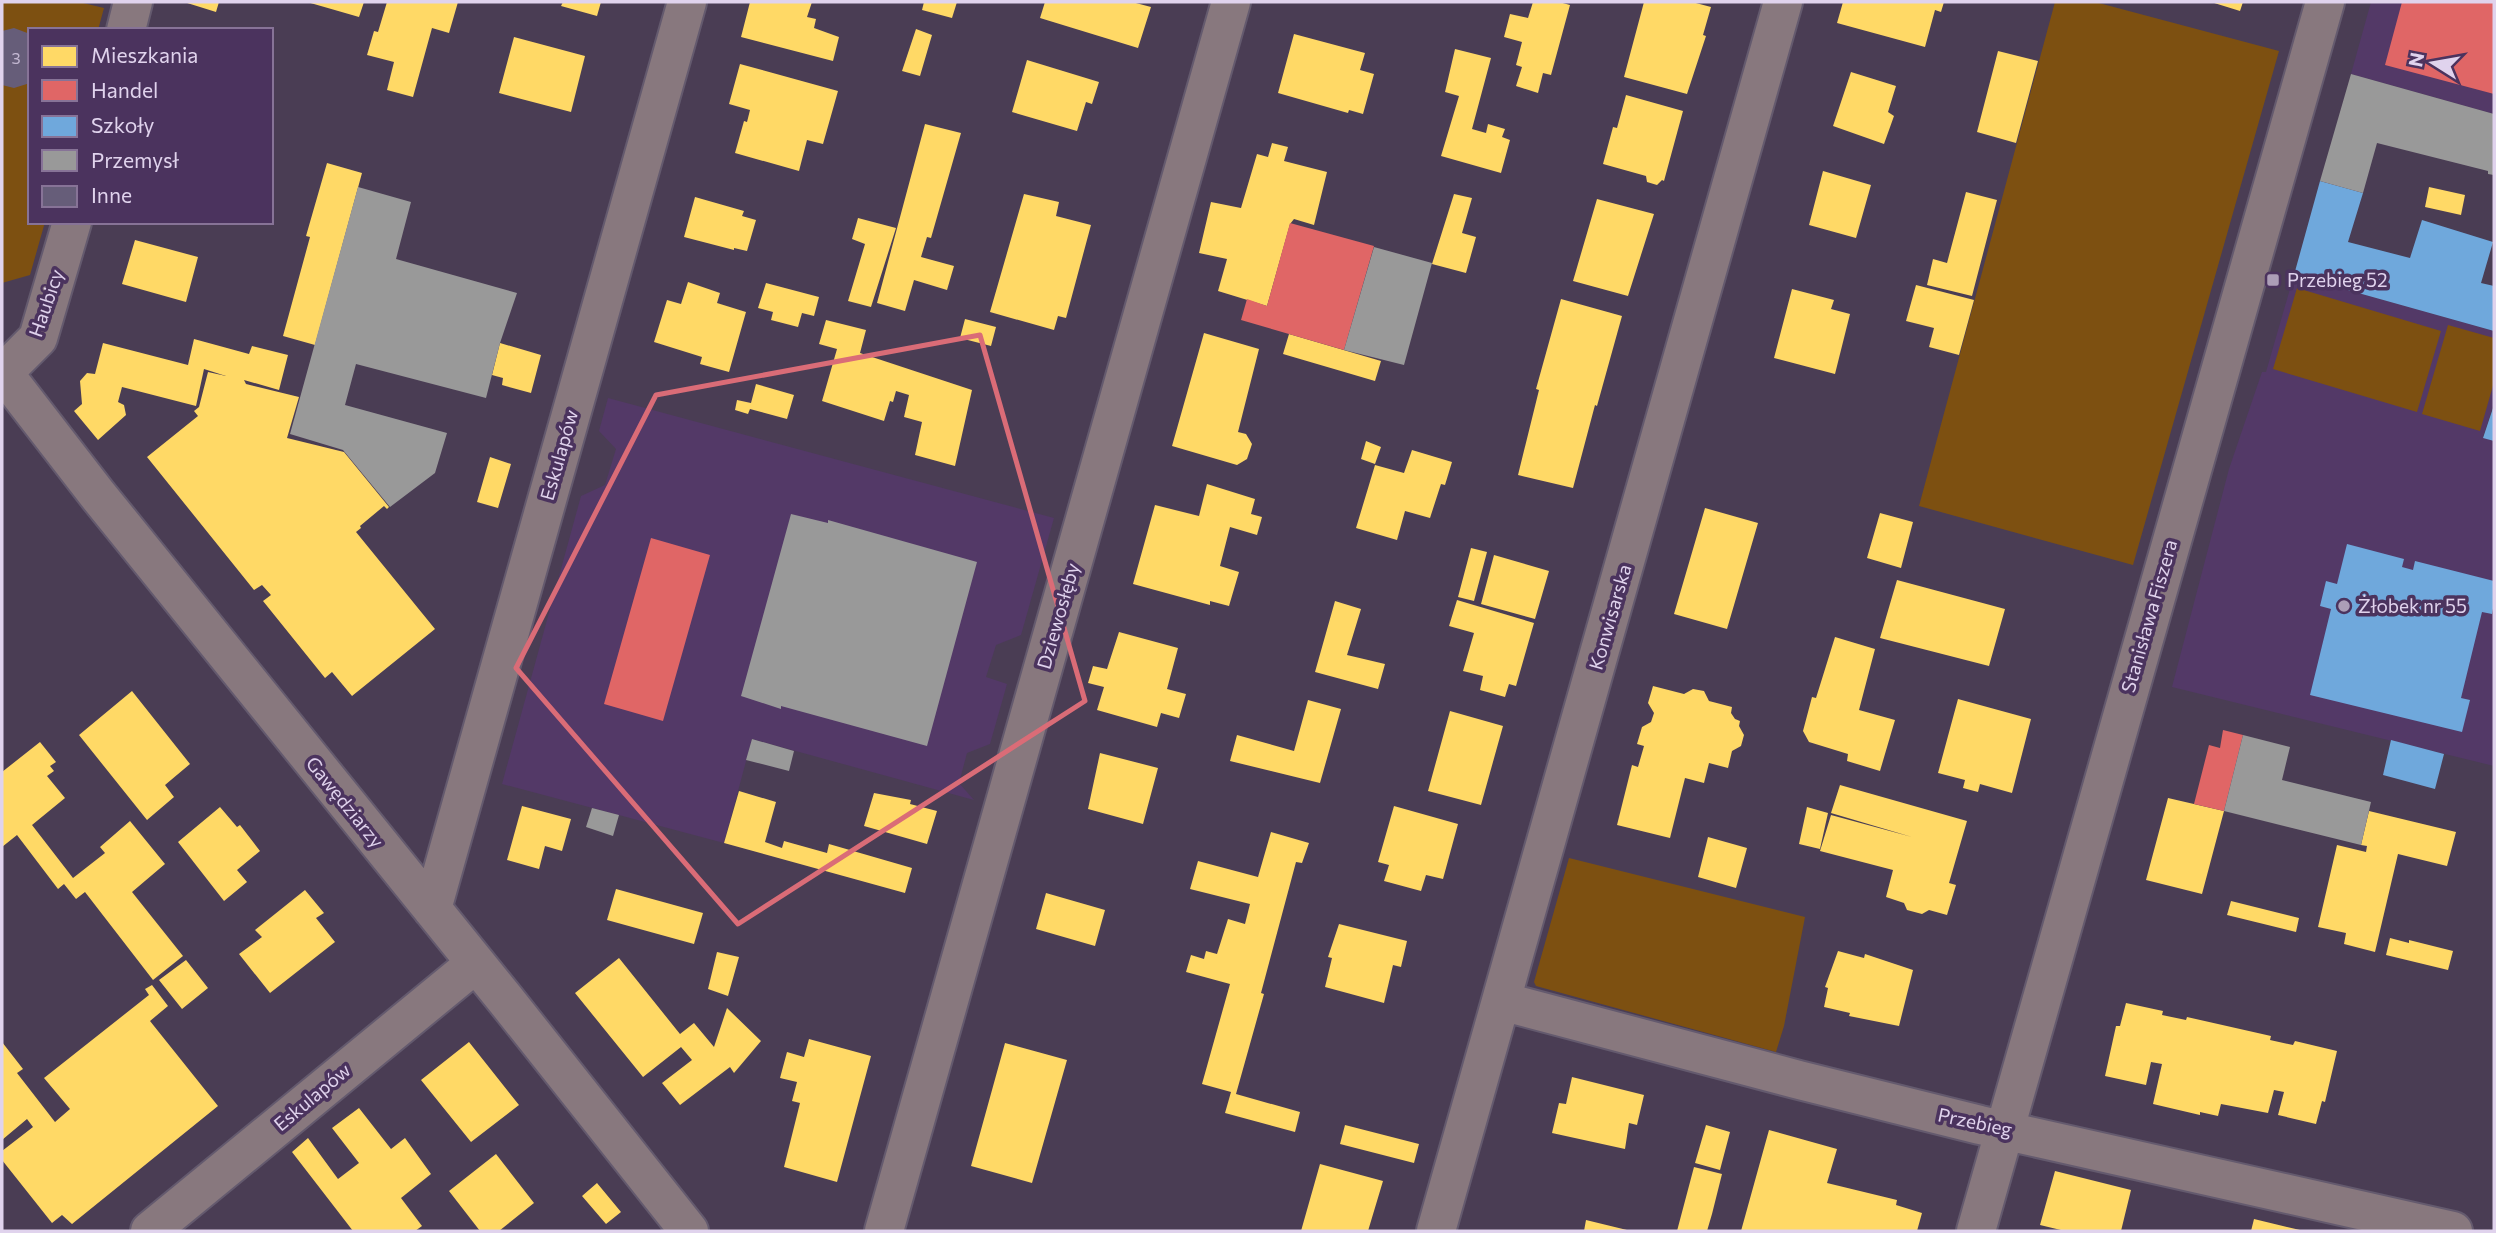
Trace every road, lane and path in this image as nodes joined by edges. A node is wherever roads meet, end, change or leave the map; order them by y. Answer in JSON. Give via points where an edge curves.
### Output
{"nodes":[{"id":1,"x":133,"y":2,"type":"edge"},
{"id":2,"x":687,"y":2,"type":"edge"},
{"id":3,"x":1231,"y":2,"type":"edge"},
{"id":4,"x":1783,"y":2,"type":"edge"},
{"id":5,"x":2325,"y":2,"type":"edge"},
{"id":6,"x":126,"y":28,"type":"edge"},
{"id":7,"x":71,"y":224,"type":"edge"},
{"id":8,"x":3,"y":372,"type":"edge"},
{"id":9,"x":432,"y":909,"type":"junction"},
{"id":10,"x":475,"y":964,"type":"junction"},
{"id":11,"x":1501,"y":1001,"type":"junction"},
{"id":12,"x":2004,"y":1128,"type":"junction"},
{"id":13,"x":150,"y":1231,"type":"edge"},
{"id":14,"x":689,"y":1231,"type":"edge"},
{"id":15,"x":884,"y":1231,"type":"edge"},
{"id":16,"x":1436,"y":1231,"type":"edge"},
{"id":17,"x":1976,"y":1231,"type":"edge"},
{"id":18,"x":2453,"y":1231,"type":"edge"}],
"edges":[{"from":1,"to":6,"type":"street"},
{"from":2,"to":9,"type":"street","name":"Eskulapów"},
{"from":3,"to":15,"type":"street","name":"Dziewosłęby"},
{"from":4,"to":11,"type":"street","name":"Konwisarska"},
{"from":5,"to":12,"type":"street","name":"Stanisława Fiszera"},
{"from":7,"to":8,"type":"street","name":"Haubicy","via":[[38,338]]},
{"from":8,"to":9,"type":"street","name":"Gawędziarzy"},
{"from":9,"to":10,"type":"street","name":"Gawędziarzy"},
{"from":10,"to":13,"type":"street","name":"Eskulapów"},
{"from":10,"to":14,"type":"street","name":"Gawędziarzy"},
{"from":11,"to":12,"type":"street","name":"Przebieg","via":[[1799,1080]]},
{"from":11,"to":16,"type":"street","name":"Konwisarska"},
{"from":12,"to":17,"type":"street","name":"Stanisława Fiszera"},
{"from":12,"to":18,"type":"street","name":"Przebieg"}]}
